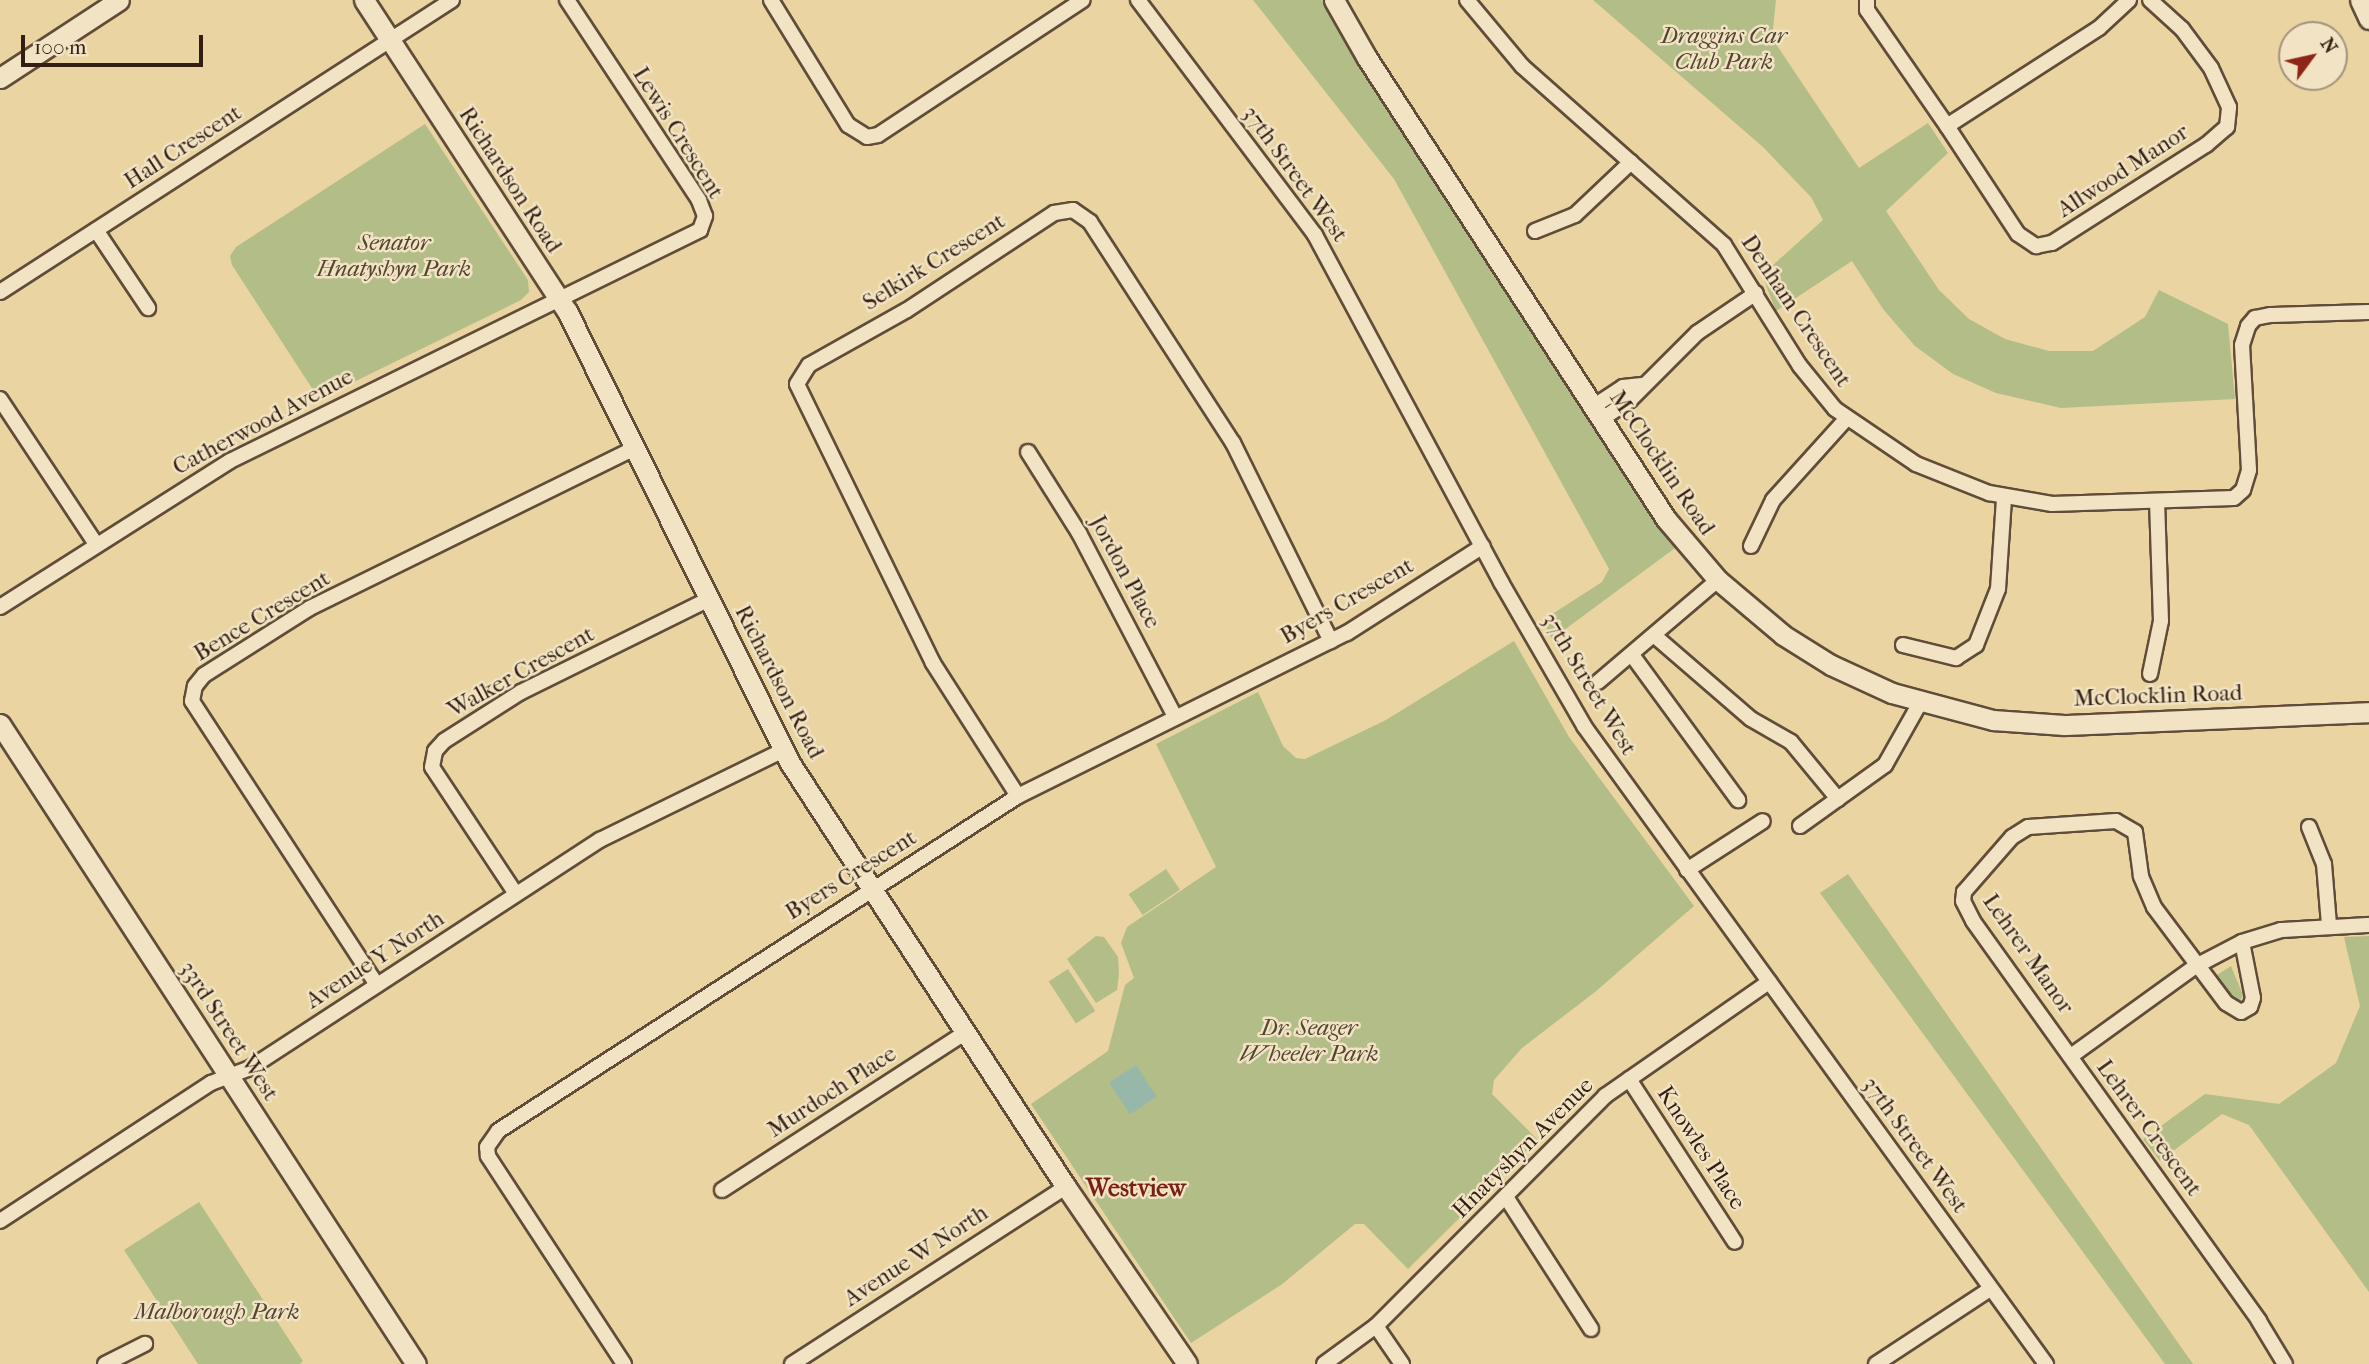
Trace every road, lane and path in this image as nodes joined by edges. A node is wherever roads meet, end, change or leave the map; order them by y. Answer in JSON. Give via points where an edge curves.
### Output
{"nodes":[{"id":1,"x":119,"y":0,"type":"edge"},
{"id":2,"x":364,"y":0,"type":"edge"},
{"id":3,"x":452,"y":0,"type":"edge"},
{"id":4,"x":566,"y":0,"type":"edge"},
{"id":5,"x":771,"y":0,"type":"edge"},
{"id":6,"x":1083,"y":0,"type":"edge"},
{"id":7,"x":1138,"y":0,"type":"edge"},
{"id":8,"x":1334,"y":0,"type":"edge"},
{"id":9,"x":1467,"y":0,"type":"edge"},
{"id":10,"x":1867,"y":0,"type":"edge"},
{"id":11,"x":2129,"y":0,"type":"edge"},
{"id":12,"x":2150,"y":0,"type":"edge"},
{"id":13,"x":2360,"y":0,"type":"edge"},
{"id":14,"x":96,"y":6,"type":"edge"},
{"id":15,"x":2369,"y":19,"type":"edge"},
{"id":16,"x":390,"y":40,"type":"junction"},
{"id":17,"x":0,"y":78,"type":"edge"},
{"id":18,"x":1947,"y":126,"type":"junction"},
{"id":19,"x":1631,"y":162,"type":"junction"},
{"id":20,"x":96,"y":230,"type":"junction"},
{"id":21,"x":1535,"y":230,"type":"dead end"},
{"id":22,"x":0,"y":292,"type":"edge"},
{"id":23,"x":1756,"y":293,"type":"junction"},
{"id":24,"x":559,"y":299,"type":"junction"},
{"id":25,"x":148,"y":308,"type":"dead end"},
{"id":26,"x":2369,"y":312,"type":"edge"},
{"id":27,"x":0,"y":399,"type":"edge"},
{"id":28,"x":1598,"y":413,"type":"junction"},
{"id":29,"x":1846,"y":418,"type":"junction"},
{"id":30,"x":635,"y":448,"type":"junction"},
{"id":31,"x":1028,"y":452,"type":"dead end"},
{"id":32,"x":2004,"y":498,"type":"junction"},
{"id":33,"x":2157,"y":501,"type":"junction"},
{"id":34,"x":96,"y":544,"type":"junction"},
{"id":35,"x":1751,"y":545,"type":"dead end"},
{"id":36,"x":1483,"y":546,"type":"junction"},
{"id":37,"x":1718,"y":580,"type":"junction"},
{"id":38,"x":709,"y":599,"type":"junction"},
{"id":39,"x":0,"y":607,"type":"edge"},
{"id":40,"x":1656,"y":637,"type":"junction"},
{"id":41,"x":1331,"y":641,"type":"junction"},
{"id":42,"x":1903,"y":645,"type":"dead end"},
{"id":43,"x":1632,"y":655,"type":"junction"},
{"id":44,"x":2150,"y":674,"type":"dead end"},
{"id":45,"x":1598,"y":682,"type":"dead end"},
{"id":46,"x":1920,"y":703,"type":"junction"},
{"id":47,"x":2369,"y":712,"type":"edge"},
{"id":48,"x":1175,"y":717,"type":"junction"},
{"id":49,"x":0,"y":724,"type":"edge"},
{"id":50,"x":784,"y":750,"type":"junction"},
{"id":51,"x":1018,"y":796,"type":"junction"},
{"id":52,"x":1838,"y":799,"type":"junction"},
{"id":53,"x":1738,"y":800,"type":"dead end"},
{"id":54,"x":1763,"y":821,"type":"dead end"},
{"id":55,"x":1800,"y":827,"type":"dead end"},
{"id":56,"x":2309,"y":827,"type":"dead end"},
{"id":57,"x":1687,"y":870,"type":"junction"},
{"id":58,"x":872,"y":889,"type":"junction"},
{"id":59,"x":516,"y":894,"type":"junction"},
{"id":60,"x":2329,"y":925,"type":"junction"},
{"id":61,"x":2369,"y":925,"type":"edge"},
{"id":62,"x":2242,"y":942,"type":"junction"},
{"id":63,"x":2196,"y":966,"type":"junction"},
{"id":64,"x":1769,"y":982,"type":"junction"},
{"id":65,"x":377,"y":985,"type":"junction"},
{"id":66,"x":966,"y":1032,"type":"junction"},
{"id":67,"x":2071,"y":1056,"type":"junction"},
{"id":68,"x":229,"y":1076,"type":"junction"},
{"id":69,"x":1629,"y":1079,"type":"junction"},
{"id":70,"x":1066,"y":1187,"type":"junction"},
{"id":71,"x":722,"y":1190,"type":"dead end"},
{"id":72,"x":1506,"y":1197,"type":"junction"},
{"id":73,"x":0,"y":1221,"type":"edge"},
{"id":74,"x":1735,"y":1242,"type":"dead end"},
{"id":75,"x":1990,"y":1289,"type":"junction"},
{"id":76,"x":1376,"y":1326,"type":"junction"},
{"id":77,"x":1591,"y":1329,"type":"dead end"},
{"id":78,"x":145,"y":1344,"type":"dead end"},
{"id":79,"x":105,"y":1364,"type":"edge"},
{"id":80,"x":416,"y":1364,"type":"edge"},
{"id":81,"x":624,"y":1364,"type":"edge"},
{"id":82,"x":792,"y":1364,"type":"edge"},
{"id":83,"x":1187,"y":1364,"type":"edge"},
{"id":84,"x":1324,"y":1364,"type":"edge"},
{"id":85,"x":1402,"y":1364,"type":"edge"},
{"id":86,"x":1876,"y":1364,"type":"edge"},
{"id":87,"x":2046,"y":1364,"type":"edge"},
{"id":88,"x":2285,"y":1364,"type":"edge"}],
"edges":[{"from":1,"to":14,"type":"street"},
{"from":2,"to":16,"type":"street","name":"Richardson Road"},
{"from":3,"to":16,"type":"street"},
{"from":4,"to":24,"type":"street","name":"Lewis Crescent","via":[[705,216],[692,236]]},
{"from":5,"to":6,"type":"street","via":[[848,125],[867,137],[877,135]]},
{"from":7,"to":36,"type":"street","name":"37th Street West","via":[[1315,235]]},
{"from":8,"to":28,"type":"street","name":"McClocklin Road"},
{"from":9,"to":19,"type":"street","name":"Denham Crescent","via":[[1522,66]]},
{"from":10,"to":18,"type":"street","via":[[1867,10]]},
{"from":11,"to":18,"type":"street","via":[[2099,28]]},
{"from":12,"to":18,"type":"street","name":"Allwood Manor","via":[[2182,29],[2211,68],[2229,107],[2227,127],[2052,243],[2036,246],[2018,234]]},
{"from":13,"to":15,"type":"street"},
{"from":14,"to":17,"type":"street"},
{"from":16,"to":20,"type":"street","name":"Hall Crescent"},
{"from":16,"to":24,"type":"street","name":"Richardson Road"},
{"from":19,"to":21,"type":"street","via":[[1576,215]]},
{"from":19,"to":23,"type":"street","name":"Denham Crescent","via":[[1710,230]]},
{"from":20,"to":22,"type":"street","name":"Hall Crescent"},
{"from":20,"to":25,"type":"street"},
{"from":23,"to":28,"type":"street","via":[[1697,333],[1630,400]]},
{"from":23,"to":29,"type":"street","name":"Denham Crescent","via":[[1807,375]]},
{"from":24,"to":30,"type":"street","name":"Richardson Road"},
{"from":24,"to":34,"type":"street","name":"Catherwood Avenue","via":[[230,461]]},
{"from":26,"to":33,"type":"street","name":"Denham Crescent","via":[[2255,318],[2242,345],[2249,470],[2243,490],[2234,498]]},
{"from":27,"to":34,"type":"street"},
{"from":28,"to":37,"type":"street","name":"McClocklin Road","via":[[1666,519]]},
{"from":29,"to":32,"type":"street","name":"Denham Crescent","via":[[1916,464]]},
{"from":29,"to":35,"type":"street","via":[[1773,500]]},
{"from":30,"to":38,"type":"street","name":"Richardson Road"},
{"from":30,"to":65,"type":"street","name":"Bence Crescent","via":[[310,608],[204,675],[195,686],[192,701]]},
{"from":31,"to":48,"type":"street","name":"Jordon Place","via":[[1079,533]]},
{"from":32,"to":33,"type":"street","name":"Denham Crescent","via":[[2052,504]]},
{"from":32,"to":42,"type":"street","via":[[1998,589],[1976,645],[1956,659]]},
{"from":33,"to":44,"type":"street","via":[[2161,621]]},
{"from":34,"to":39,"type":"street","name":"Catherwood Avenue"},
{"from":36,"to":41,"type":"street","name":"Byers Crescent"},
{"from":36,"to":57,"type":"street","name":"37th Street West","via":[[1584,726]]},
{"from":37,"to":40,"type":"street"},
{"from":37,"to":46,"type":"street","name":"McClocklin Road","via":[[1807,651],[1861,680]]},
{"from":38,"to":50,"type":"street","name":"Richardson Road"},
{"from":38,"to":59,"type":"street","name":"Walker Crescent","via":[[521,692],[435,751],[432,767]]},
{"from":40,"to":43,"type":"street"},
{"from":40,"to":52,"type":"street","via":[[1742,712],[1791,742]]},
{"from":41,"to":48,"type":"street","name":"Byers Crescent"},
{"from":41,"to":51,"type":"street","name":"Selkirk Crescent","via":[[1233,443],[1090,222],[1073,210],[1054,213],[907,310],[809,365],[797,384],[937,671]]},
{"from":43,"to":45,"type":"street"},
{"from":43,"to":53,"type":"street"},
{"from":46,"to":47,"type":"street","name":"McClocklin Road","via":[[1993,720],[2064,725]]},
{"from":46,"to":52,"type":"street","via":[[1885,765]]},
{"from":48,"to":51,"type":"street","name":"Byers Crescent"},
{"from":49,"to":68,"type":"street","name":"33rd Street West"},
{"from":50,"to":58,"type":"street","name":"Richardson Road"},
{"from":50,"to":59,"type":"street","name":"Avenue Y North","via":[[612,833]]},
{"from":51,"to":58,"type":"street","name":"Byers Crescent"},
{"from":52,"to":55,"type":"street"},
{"from":54,"to":57,"type":"street"},
{"from":56,"to":60,"type":"street","via":[[2324,864]]},
{"from":57,"to":64,"type":"street","name":"37th Street West"},
{"from":58,"to":66,"type":"street","name":"Richardson Road"},
{"from":58,"to":81,"type":"street","name":"Byers Crescent","via":[[490,1140],[488,1156]]},
{"from":59,"to":65,"type":"street","name":"Avenue Y North"},
{"from":60,"to":61,"type":"street","name":"Lehrer Crescent"},
{"from":60,"to":62,"type":"street","name":"Lehrer Crescent","via":[[2267,933]]},
{"from":62,"to":63,"type":"street","name":"Lehrer Crescent"},
{"from":62,"to":63,"type":"street","via":[[2253,998],[2246,1011],[2230,1007]]},
{"from":63,"to":67,"type":"street","name":"Lehrer Crescent"},
{"from":63,"to":67,"type":"street","name":"Lehrer Manor","via":[[2146,892],[2138,841],[2131,827],[2116,821],[2051,824],[2019,832],[1970,883],[1963,901]]},
{"from":64,"to":69,"type":"street","name":"Hnatyshyn Avenue"},
{"from":64,"to":75,"type":"street","name":"37th Street West"},
{"from":65,"to":68,"type":"street","name":"Avenue Y North","via":[[250,1068]]},
{"from":66,"to":70,"type":"street","name":"Richardson Road"},
{"from":66,"to":71,"type":"street","name":"Murdoch Place"},
{"from":67,"to":88,"type":"street","name":"Lehrer Crescent","via":[[2254,1312]]},
{"from":68,"to":73,"type":"street","name":"Avenue Y North","via":[[211,1083]]},
{"from":68,"to":80,"type":"street","name":"33rd Street West"},
{"from":69,"to":72,"type":"street","name":"Hnatyshyn Avenue","via":[[1605,1096]]},
{"from":69,"to":74,"type":"street","name":"Knowles Place"},
{"from":70,"to":82,"type":"street","name":"Avenue W North"},
{"from":70,"to":83,"type":"street","name":"Richardson Road"},
{"from":72,"to":76,"type":"street","name":"Hnatyshyn Avenue"},
{"from":72,"to":77,"type":"street"},
{"from":75,"to":86,"type":"street"},
{"from":75,"to":87,"type":"street","name":"37th Street West"},
{"from":76,"to":84,"type":"street","name":"Hnatyshyn Avenue"},
{"from":76,"to":85,"type":"street"},
{"from":78,"to":79,"type":"street"}]}
